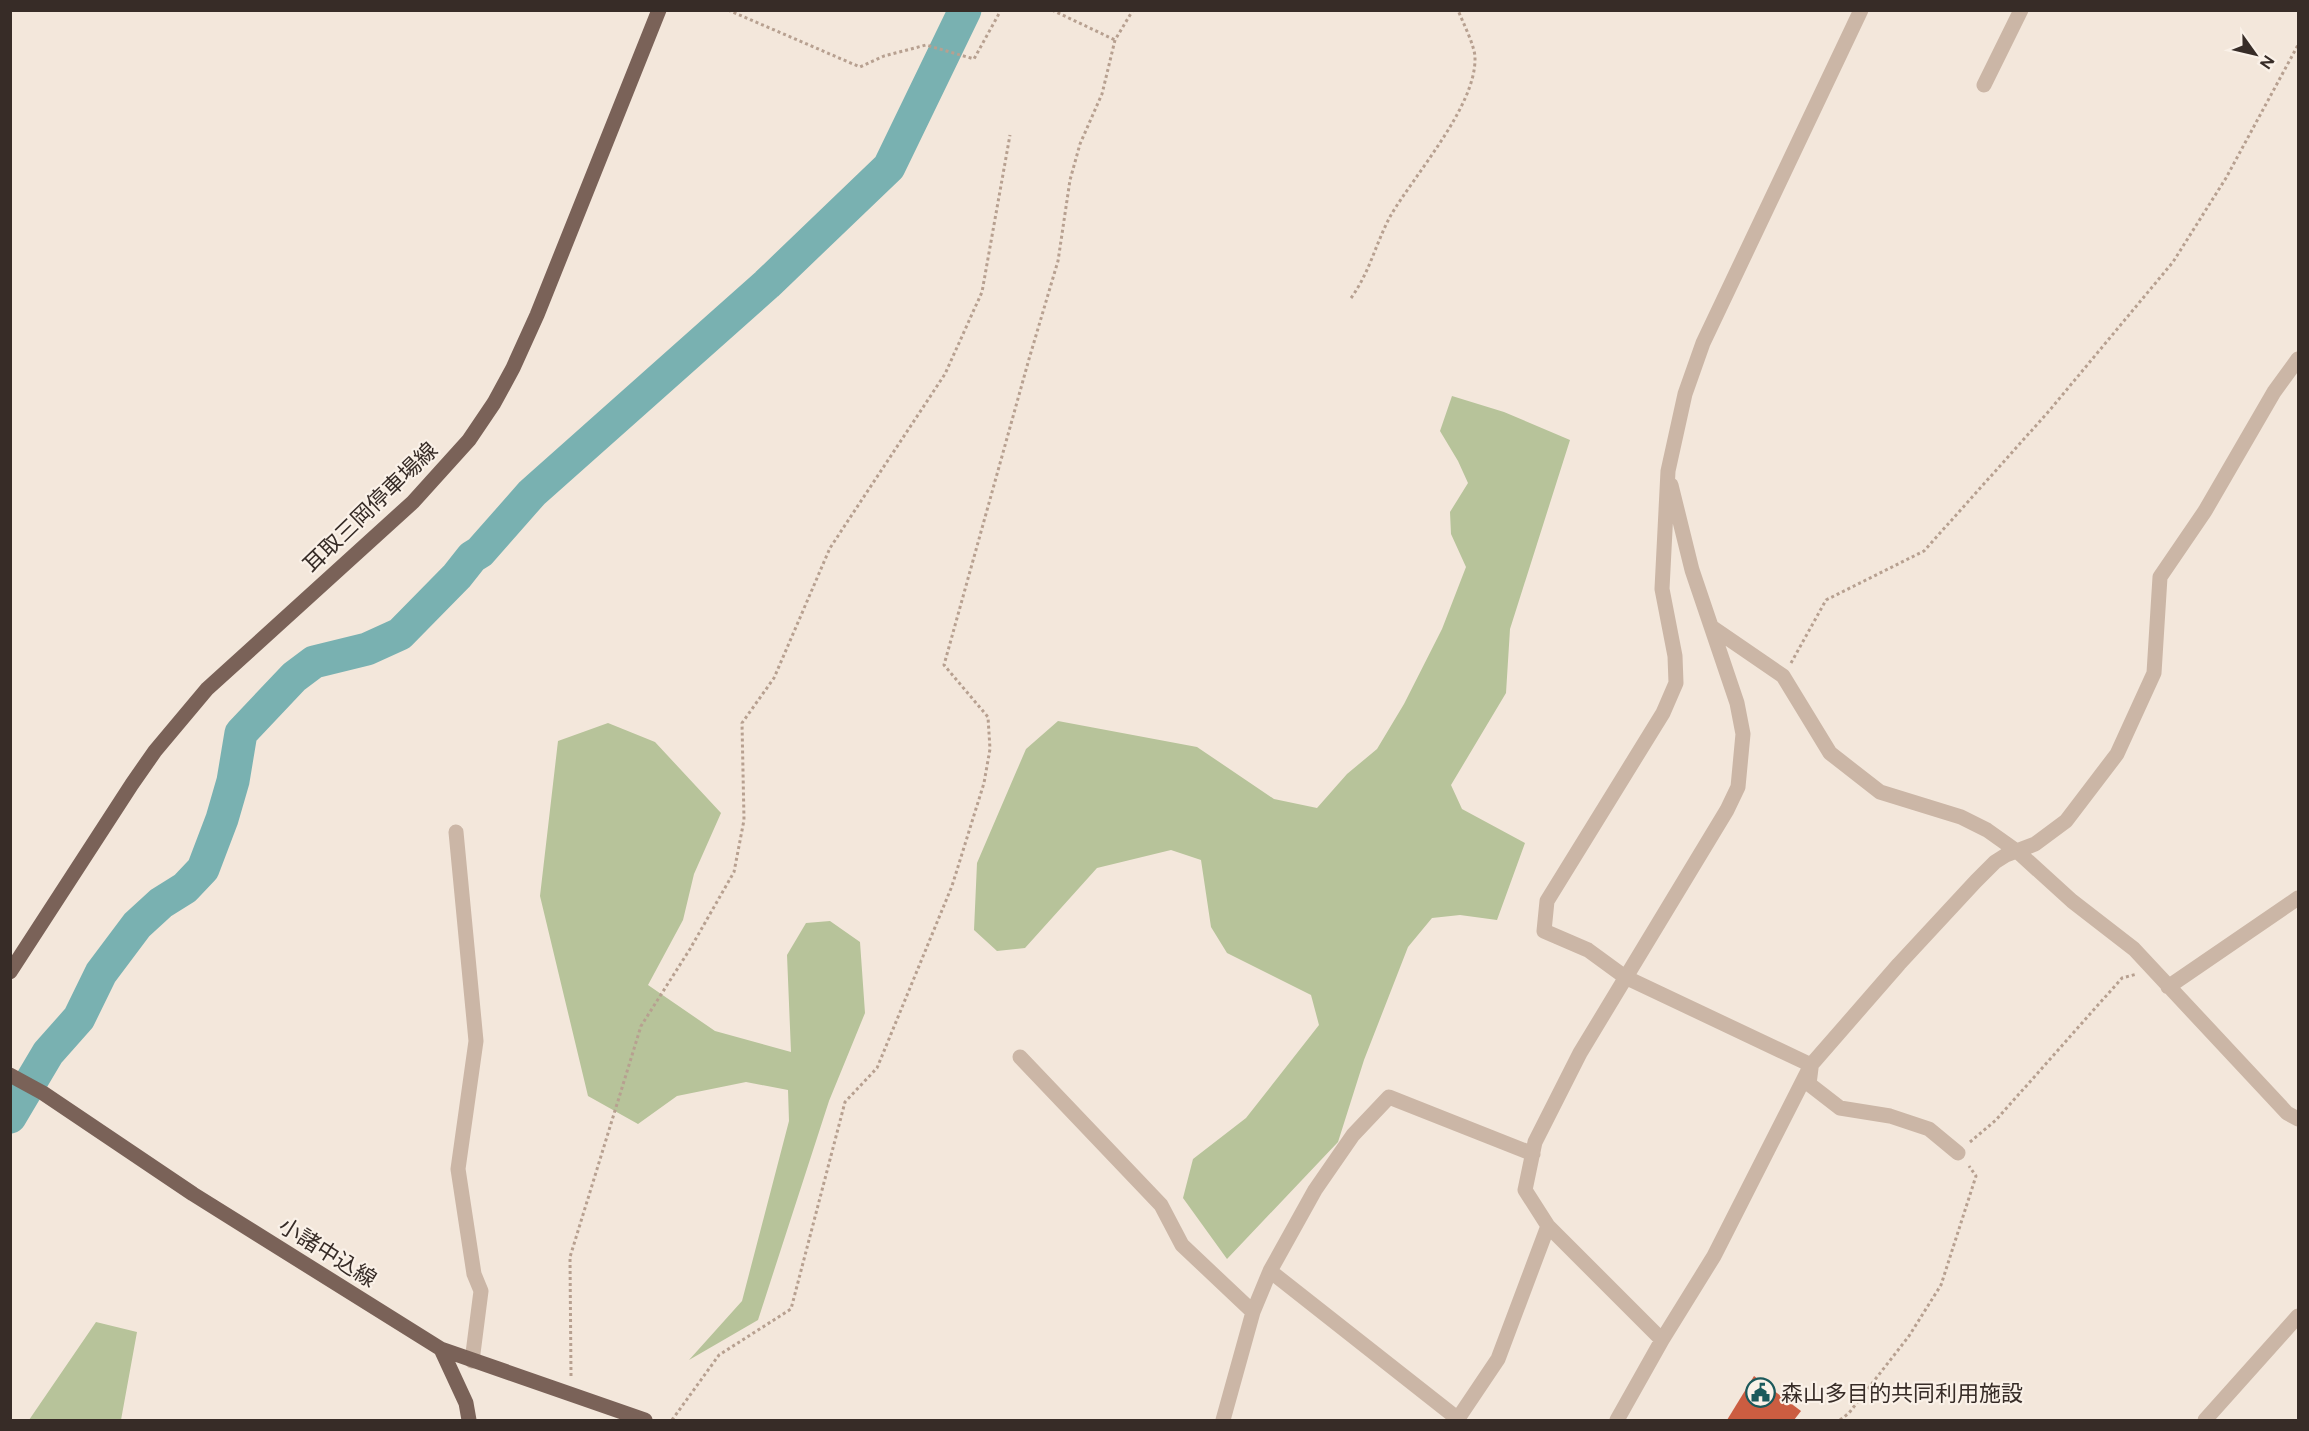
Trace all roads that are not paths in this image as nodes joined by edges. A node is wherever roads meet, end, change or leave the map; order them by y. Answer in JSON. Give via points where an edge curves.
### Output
{"nodes":[{"id":1,"x":658,"y":10,"type":"edge"},
{"id":2,"x":1861,"y":10,"type":"edge"},
{"id":3,"x":2021,"y":10,"type":"edge"},
{"id":4,"x":1984,"y":85,"type":"dead end"},
{"id":5,"x":2298,"y":359,"type":"edge"},
{"id":6,"x":1668,"y":471,"type":"junction"},
{"id":7,"x":1713,"y":628,"type":"junction"},
{"id":8,"x":456,"y":832,"type":"dead end"},
{"id":9,"x":2018,"y":852,"type":"junction"},
{"id":10,"x":2298,"y":898,"type":"edge"},
{"id":11,"x":10,"y":972,"type":"edge"},
{"id":12,"x":1625,"y":977,"type":"junction"},
{"id":13,"x":2168,"y":987,"type":"junction"},
{"id":14,"x":1020,"y":1057,"type":"dead end"},
{"id":15,"x":1811,"y":1065,"type":"junction"},
{"id":16,"x":12,"y":1076,"type":"edge"},
{"id":17,"x":2298,"y":1119,"type":"edge"},
{"id":18,"x":1958,"y":1153,"type":"road end"},
{"id":19,"x":1533,"y":1154,"type":"junction"},
{"id":20,"x":1548,"y":1226,"type":"junction"},
{"id":21,"x":1270,"y":1271,"type":"junction"},
{"id":22,"x":1253,"y":1312,"type":"junction"},
{"id":23,"x":2298,"y":1316,"type":"edge"},
{"id":24,"x":1662,"y":1340,"type":"junction"},
{"id":25,"x":441,"y":1349,"type":"junction"},
{"id":26,"x":472,"y":1361,"type":"junction"},
{"id":27,"x":469,"y":1420,"type":"edge"},
{"id":28,"x":645,"y":1420,"type":"edge"},
{"id":29,"x":1223,"y":1420,"type":"edge"},
{"id":30,"x":1457,"y":1420,"type":"edge"},
{"id":31,"x":1617,"y":1420,"type":"edge"},
{"id":32,"x":2205,"y":1420,"type":"edge"}],
"edges":[{"from":1,"to":11,"type":"main road","name":"耳取三岡停車場線","via":[[537,315],[513,368],[470,440],[413,502],[207,689],[180,720],[132,784]]},
{"from":2,"to":6,"type":"street","via":[[1703,343],[1685,394]]},
{"from":3,"to":4,"type":"street"},
{"from":5,"to":9,"type":"street","via":[[2274,392],[2205,511],[2160,576],[2154,673],[2116,754],[2066,821]]},
{"from":6,"to":7,"type":"street","via":[[1692,570]]},
{"from":6,"to":12,"type":"street","via":[[1662,589],[1676,683],[1663,713],[1546,901],[1544,931],[1588,950]]},
{"from":7,"to":9,"type":"street","via":[[1783,676],[1830,753],[1880,792],[1961,817]]},
{"from":7,"to":12,"type":"street","via":[[1743,734],[1738,787]]},
{"from":8,"to":26,"type":"street","via":[[476,1041],[458,1169],[474,1274],[481,1291]]},
{"from":9,"to":13,"type":"street","via":[[2134,949]]},
{"from":9,"to":15,"type":"street","via":[[1995,862],[1976,881]]},
{"from":10,"to":13,"type":"street"},
{"from":12,"to":15,"type":"street"},
{"from":12,"to":19,"type":"street","via":[[1581,1053],[1535,1142]]},
{"from":13,"to":17,"type":"street","via":[[2287,1113]]},
{"from":14,"to":22,"type":"street","via":[[1161,1204],[1182,1245]]},
{"from":15,"to":18,"type":"street","via":[[1809,1084],[1840,1108],[1890,1116],[1929,1129]]},
{"from":15,"to":24,"type":"street","via":[[1714,1256]]},
{"from":16,"to":25,"type":"main road","name":"小諸中込線"},
{"from":19,"to":20,"type":"street","via":[[1525,1190]]},
{"from":19,"to":21,"type":"street","via":[[1389,1097],[1353,1135],[1315,1190]]},
{"from":20,"to":24,"type":"street"},
{"from":20,"to":30,"type":"street","via":[[1498,1359]]},
{"from":21,"to":22,"type":"street"},
{"from":21,"to":30,"type":"street"},
{"from":22,"to":29,"type":"street"},
{"from":23,"to":32,"type":"street"},
{"from":24,"to":31,"type":"street"},
{"from":25,"to":26,"type":"main road","name":"小諸中込線"},
{"from":25,"to":27,"type":"main road","via":[[466,1403]]},
{"from":26,"to":28,"type":"main road","name":"小諸中込線"}]}
